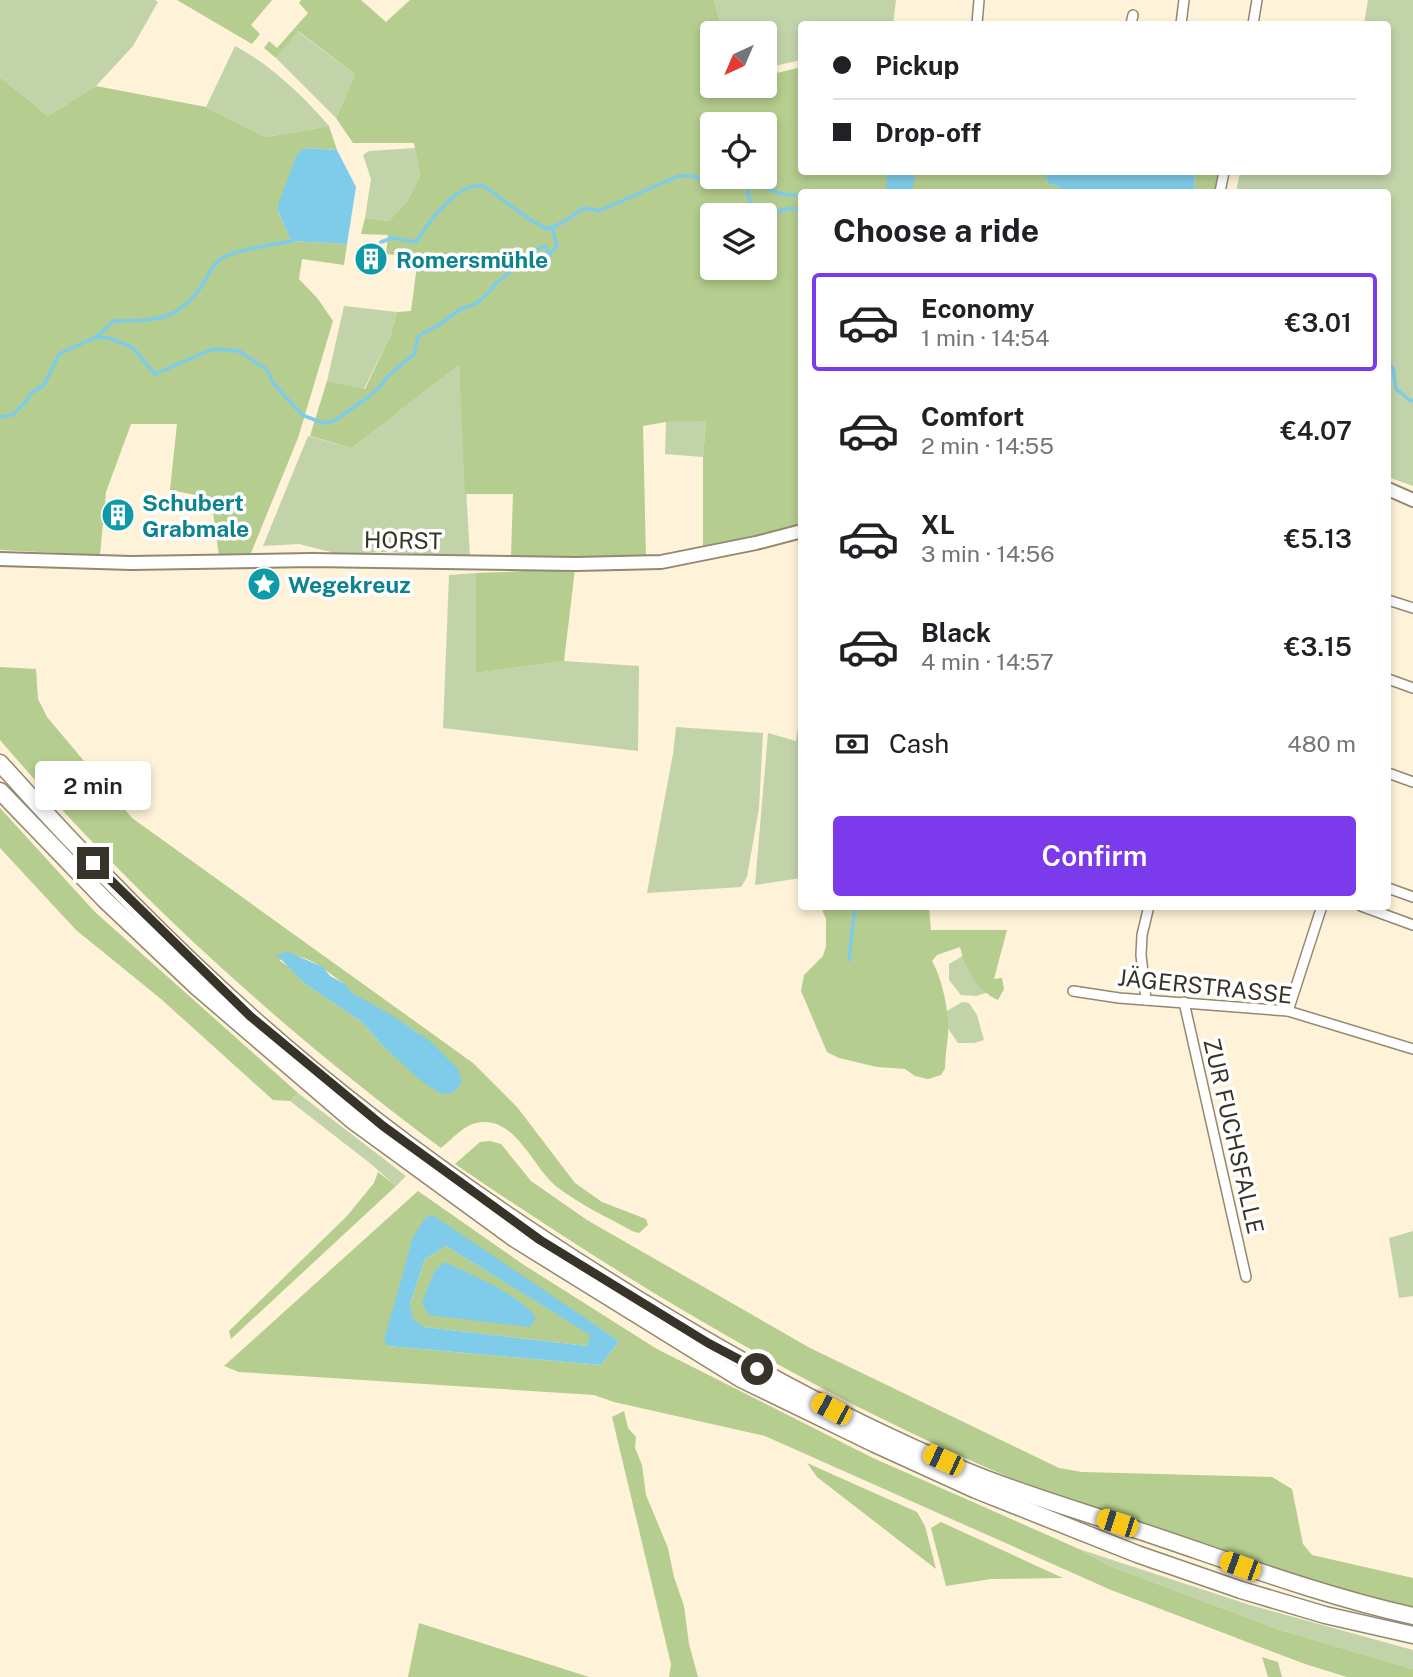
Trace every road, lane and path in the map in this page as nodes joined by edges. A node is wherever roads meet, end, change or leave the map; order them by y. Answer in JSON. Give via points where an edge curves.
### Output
{"nodes":[{"id":1,"x":979,"y":0,"type":"edge"},
{"id":2,"x":1184,"y":0,"type":"edge"},
{"id":3,"x":1257,"y":0,"type":"edge"},
{"id":4,"x":977,"y":21,"type":"edge"},
{"id":5,"x":1181,"y":21,"type":"edge"},
{"id":6,"x":1254,"y":21,"type":"edge"},
{"id":7,"x":1391,"y":490,"type":"edge"},
{"id":8,"x":1413,"y":500,"type":"edge"},
{"id":9,"x":798,"y":532,"type":"edge"},
{"id":10,"x":0,"y":559,"type":"edge"},
{"id":11,"x":1391,"y":601,"type":"edge"},
{"id":12,"x":1413,"y":608,"type":"edge"},
{"id":13,"x":1391,"y":681,"type":"edge"},
{"id":14,"x":1413,"y":688,"type":"edge"},
{"id":15,"x":0,"y":763,"type":"edge"},
{"id":16,"x":1391,"y":774,"type":"edge"},
{"id":17,"x":1413,"y":782,"type":"edge"},
{"id":18,"x":0,"y":791,"type":"edge"},
{"id":19,"x":1391,"y":889,"type":"edge"},
{"id":20,"x":1413,"y":897,"type":"edge"},
{"id":21,"x":1148,"y":910,"type":"edge"},
{"id":22,"x":1321,"y":910,"type":"edge"},
{"id":23,"x":1372,"y":910,"type":"edge"},
{"id":24,"x":1413,"y":925,"type":"edge"},
{"id":25,"x":1073,"y":991,"type":"dead end"},
{"id":26,"x":1146,"y":1000,"type":"junction"},
{"id":27,"x":1184,"y":1002,"type":"junction"},
{"id":28,"x":1288,"y":1011,"type":"junction"},
{"id":29,"x":1413,"y":1049,"type":"edge"},
{"id":30,"x":1246,"y":1277,"type":"dead end"},
{"id":31,"x":1413,"y":1616,"type":"edge"},
{"id":32,"x":1413,"y":1635,"type":"edge"}],
"edges":[{"from":1,"to":4,"type":"street"},
{"from":2,"to":5,"type":"street"},
{"from":3,"to":6,"type":"street"},
{"from":7,"to":8,"type":"street"},
{"from":9,"to":10,"type":"street","name":"HORST","via":[[661,562]]},
{"from":11,"to":12,"type":"street"},
{"from":13,"to":14,"type":"street"},
{"from":15,"to":31,"type":"highway","via":[[142,912],[250,1016],[383,1126],[540,1240],[708,1343],[831,1409],[965,1471],[1265,1574]]},
{"from":16,"to":17,"type":"street"},
{"from":18,"to":32,"type":"highway","via":[[187,978],[352,1120],[515,1239],[741,1379],[976,1490],[1137,1554],[1277,1601]]},
{"from":19,"to":20,"type":"street"},
{"from":21,"to":26,"type":"street","via":[[1141,955]]},
{"from":22,"to":28,"type":"street"},
{"from":23,"to":24,"type":"street"},
{"from":25,"to":26,"type":"street","name":"JÄGERSTRASSE"},
{"from":26,"to":27,"type":"street","name":"JÄGERSTRASSE"},
{"from":27,"to":28,"type":"street","name":"JÄGERSTRASSE"},
{"from":27,"to":30,"type":"street","name":"ZUR FUCHSFALLE"},
{"from":28,"to":29,"type":"street","name":"JÄGERSTRASSE"}]}
